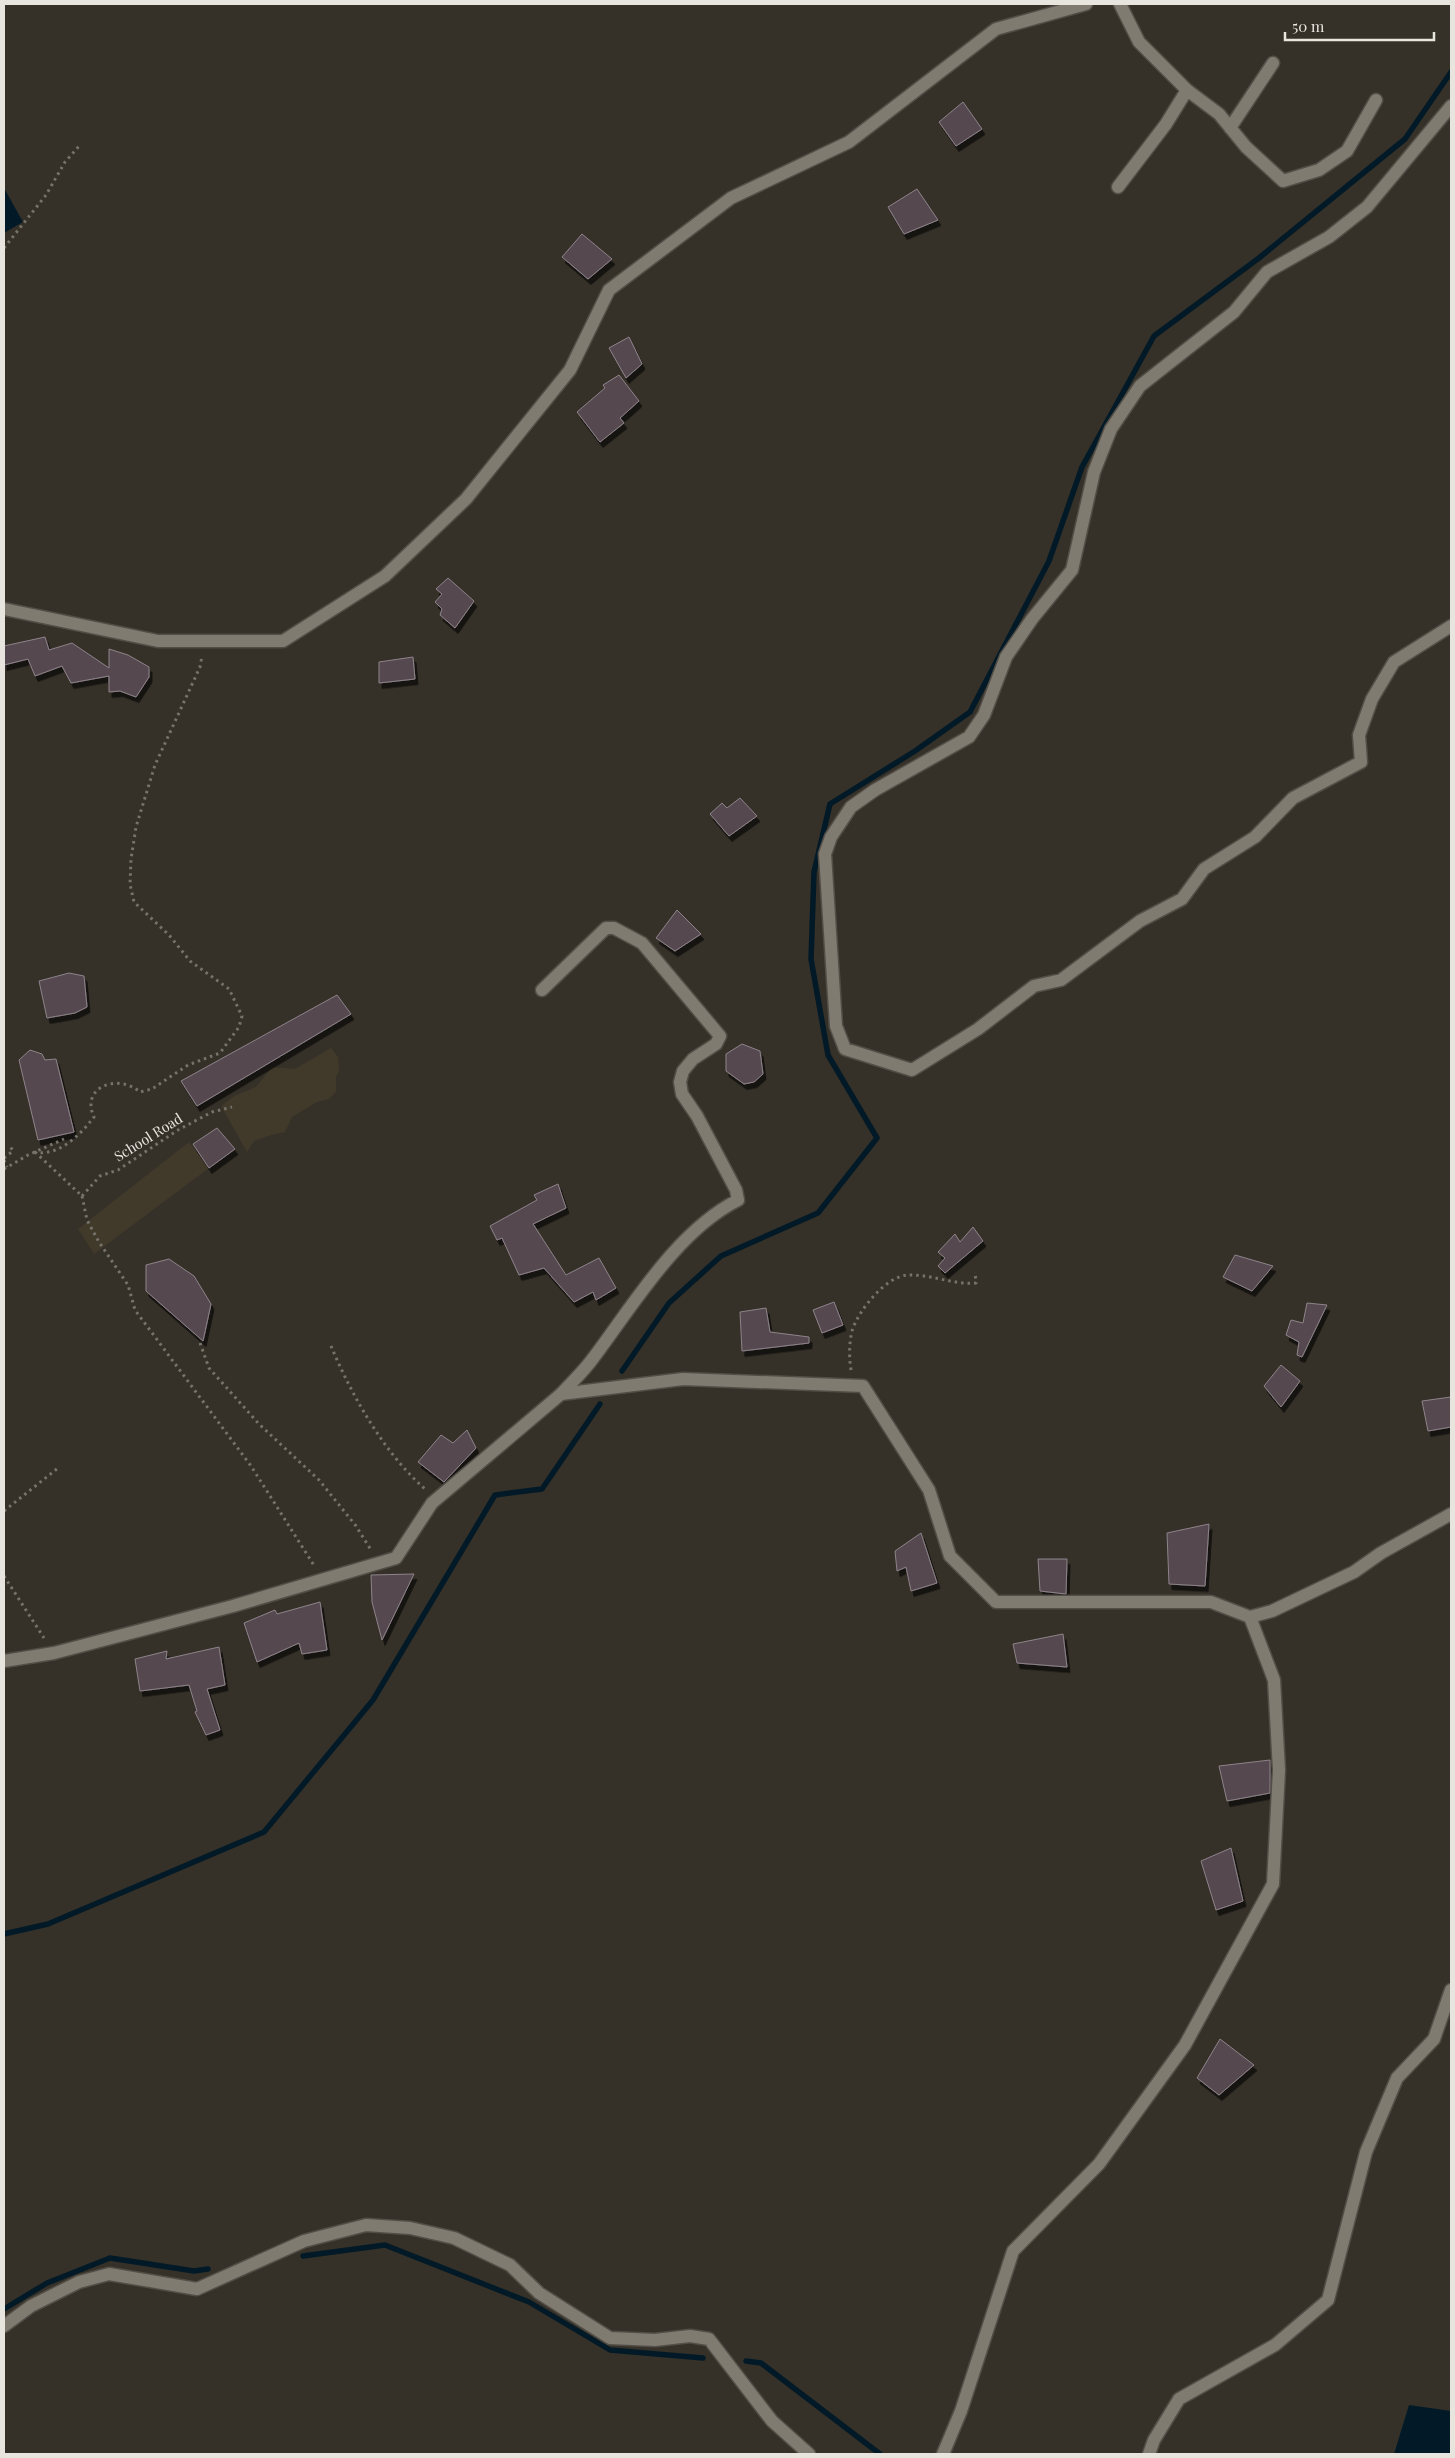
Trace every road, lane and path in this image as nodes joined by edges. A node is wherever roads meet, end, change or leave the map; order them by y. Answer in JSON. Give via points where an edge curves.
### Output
{"nodes":[{"id":1,"x":1086,"y":4,"type":"edge"},
{"id":2,"x":1120,"y":4,"type":"edge"},
{"id":3,"x":1273,"y":63,"type":"dead end"},
{"id":4,"x":1187,"y":90,"type":"junction"},
{"id":5,"x":1376,"y":100,"type":"dead end"},
{"id":6,"x":1451,"y":106,"type":"edge"},
{"id":7,"x":1230,"y":128,"type":"junction"},
{"id":8,"x":80,"y":145,"type":"dead end"},
{"id":9,"x":1118,"y":187,"type":"dead end"},
{"id":10,"x":4,"y":248,"type":"edge"},
{"id":11,"x":4,"y":609,"type":"edge"},
{"id":12,"x":1451,"y":626,"type":"edge"},
{"id":13,"x":205,"y":640,"type":"junction"},
{"id":14,"x":542,"y":990,"type":"dead end"},
{"id":15,"x":232,"y":1107,"type":"dead end"},
{"id":16,"x":64,"y":1139,"type":"dead end"},
{"id":17,"x":10,"y":1146,"type":"dead end"},
{"id":18,"x":34,"y":1152,"type":"junction"},
{"id":19,"x":4,"y":1159,"type":"edge"},
{"id":20,"x":6,"y":1168,"type":"edge"},
{"id":21,"x":82,"y":1196,"type":"junction"},
{"id":22,"x":974,"y":1272,"type":"dead end"},
{"id":23,"x":200,"y":1343,"type":"dead end"},
{"id":24,"x":331,"y":1346,"type":"dead end"},
{"id":25,"x":852,"y":1385,"type":"junction"},
{"id":26,"x":561,"y":1394,"type":"junction"},
{"id":27,"x":58,"y":1468,"type":"dead end"},
{"id":28,"x":437,"y":1499,"type":"junction"},
{"id":29,"x":4,"y":1511,"type":"edge"},
{"id":30,"x":1451,"y":1514,"type":"edge"},
{"id":31,"x":311,"y":1561,"type":"dead end"},
{"id":32,"x":378,"y":1564,"type":"junction"},
{"id":33,"x":4,"y":1576,"type":"edge"},
{"id":34,"x":1250,"y":1617,"type":"junction"},
{"id":35,"x":54,"y":1654,"type":"junction"},
{"id":36,"x":4,"y":1661,"type":"edge"},
{"id":37,"x":1451,"y":1990,"type":"edge"},
{"id":38,"x":4,"y":2326,"type":"edge"},
{"id":39,"x":809,"y":2454,"type":"edge"},
{"id":40,"x":943,"y":2454,"type":"edge"},
{"id":41,"x":1149,"y":2454,"type":"edge"}],
"edges":[{"from":1,"to":13,"type":"street","via":[[996,29],[849,142],[731,198],[609,290],[570,370],[466,499],[386,576],[283,640]]},
{"from":2,"to":4,"type":"street","via":[[1139,42]]},
{"from":3,"to":7,"type":"street"},
{"from":4,"to":7,"type":"street","via":[[1219,114]]},
{"from":4,"to":9,"type":"street","via":[[1166,124]]},
{"from":5,"to":7,"type":"street","via":[[1347,151],[1319,170],[1283,181]]},
{"from":6,"to":12,"type":"street","via":[[1367,207],[1329,237],[1268,272],[1234,312],[1140,386],[1111,429],[1094,472],[1072,570],[1006,657],[984,714],[970,737],[851,807],[831,837],[825,854],[832,974],[836,1026],[845,1049],[912,1070],[978,1029],[1034,986],[1061,980],[1140,921],[1182,899],[1204,869],[1255,837],[1293,798],[1361,762],[1359,735],[1372,699],[1394,662]]},
{"from":8,"to":10,"type":"path"},
{"from":11,"to":13,"type":"street","via":[[158,641]]},
{"from":13,"to":18,"type":"path","via":[[200,667],[165,741],[146,794],[136,827],[130,884],[134,902],[170,935],[190,961],[229,989],[242,1016],[239,1027],[220,1052],[188,1065],[152,1089],[140,1092],[121,1082],[114,1082],[95,1092],[90,1099],[94,1117],[76,1138],[44,1154]]},
{"from":14,"to":26,"type":"street","via":[[606,928],[614,928],[642,943],[720,1036],[716,1044],[688,1065],[680,1082],[682,1094],[697,1116],[736,1190],[738,1200],[726,1206],[691,1236],[648,1281],[594,1358]]},
{"from":15,"to":21,"type":"path","name":"School Road","via":[[212,1112],[178,1130],[118,1170],[100,1176]]},
{"from":16,"to":18,"type":"path"},
{"from":17,"to":19,"type":"path","via":[[13,1151]]},
{"from":18,"to":20,"type":"path"},
{"from":18,"to":21,"type":"path"},
{"from":19,"to":20,"type":"path"},
{"from":21,"to":31,"type":"path","via":[[87,1220],[128,1285],[136,1310],[251,1466]]},
{"from":22,"to":25,"type":"path","via":[[976,1283],[905,1275],[889,1281],[871,1300],[853,1330],[849,1358]]},
{"from":23,"to":32,"type":"path","via":[[209,1368],[259,1424],[320,1480],[356,1526]]},
{"from":24,"to":28,"type":"path","via":[[346,1381],[378,1435],[408,1474]]},
{"from":25,"to":26,"type":"street","via":[[683,1379]]},
{"from":25,"to":34,"type":"street","via":[[863,1386],[930,1490],[950,1556],[996,1602],[1211,1602]]},
{"from":26,"to":28,"type":"street"},
{"from":27,"to":29,"type":"path"},
{"from":28,"to":32,"type":"street","via":[[396,1558]]},
{"from":30,"to":34,"type":"street","via":[[1354,1572],[1272,1611]]},
{"from":32,"to":35,"type":"street"},
{"from":33,"to":35,"type":"path"},
{"from":34,"to":40,"type":"street","via":[[1274,1680],[1279,1770],[1272,1884],[1185,2045],[1099,2164],[1013,2251],[961,2411]]},
{"from":35,"to":36,"type":"street"},
{"from":37,"to":41,"type":"street","via":[[1434,2040],[1398,2078],[1366,2152],[1328,2300],[1275,2345],[1179,2399]]},
{"from":38,"to":39,"type":"street","via":[[31,2306],[79,2282],[109,2274],[197,2289],[304,2241],[366,2225],[410,2228],[454,2238],[510,2265],[539,2293],[610,2338],[655,2340],[690,2336],[709,2339],[772,2421]]}]}
